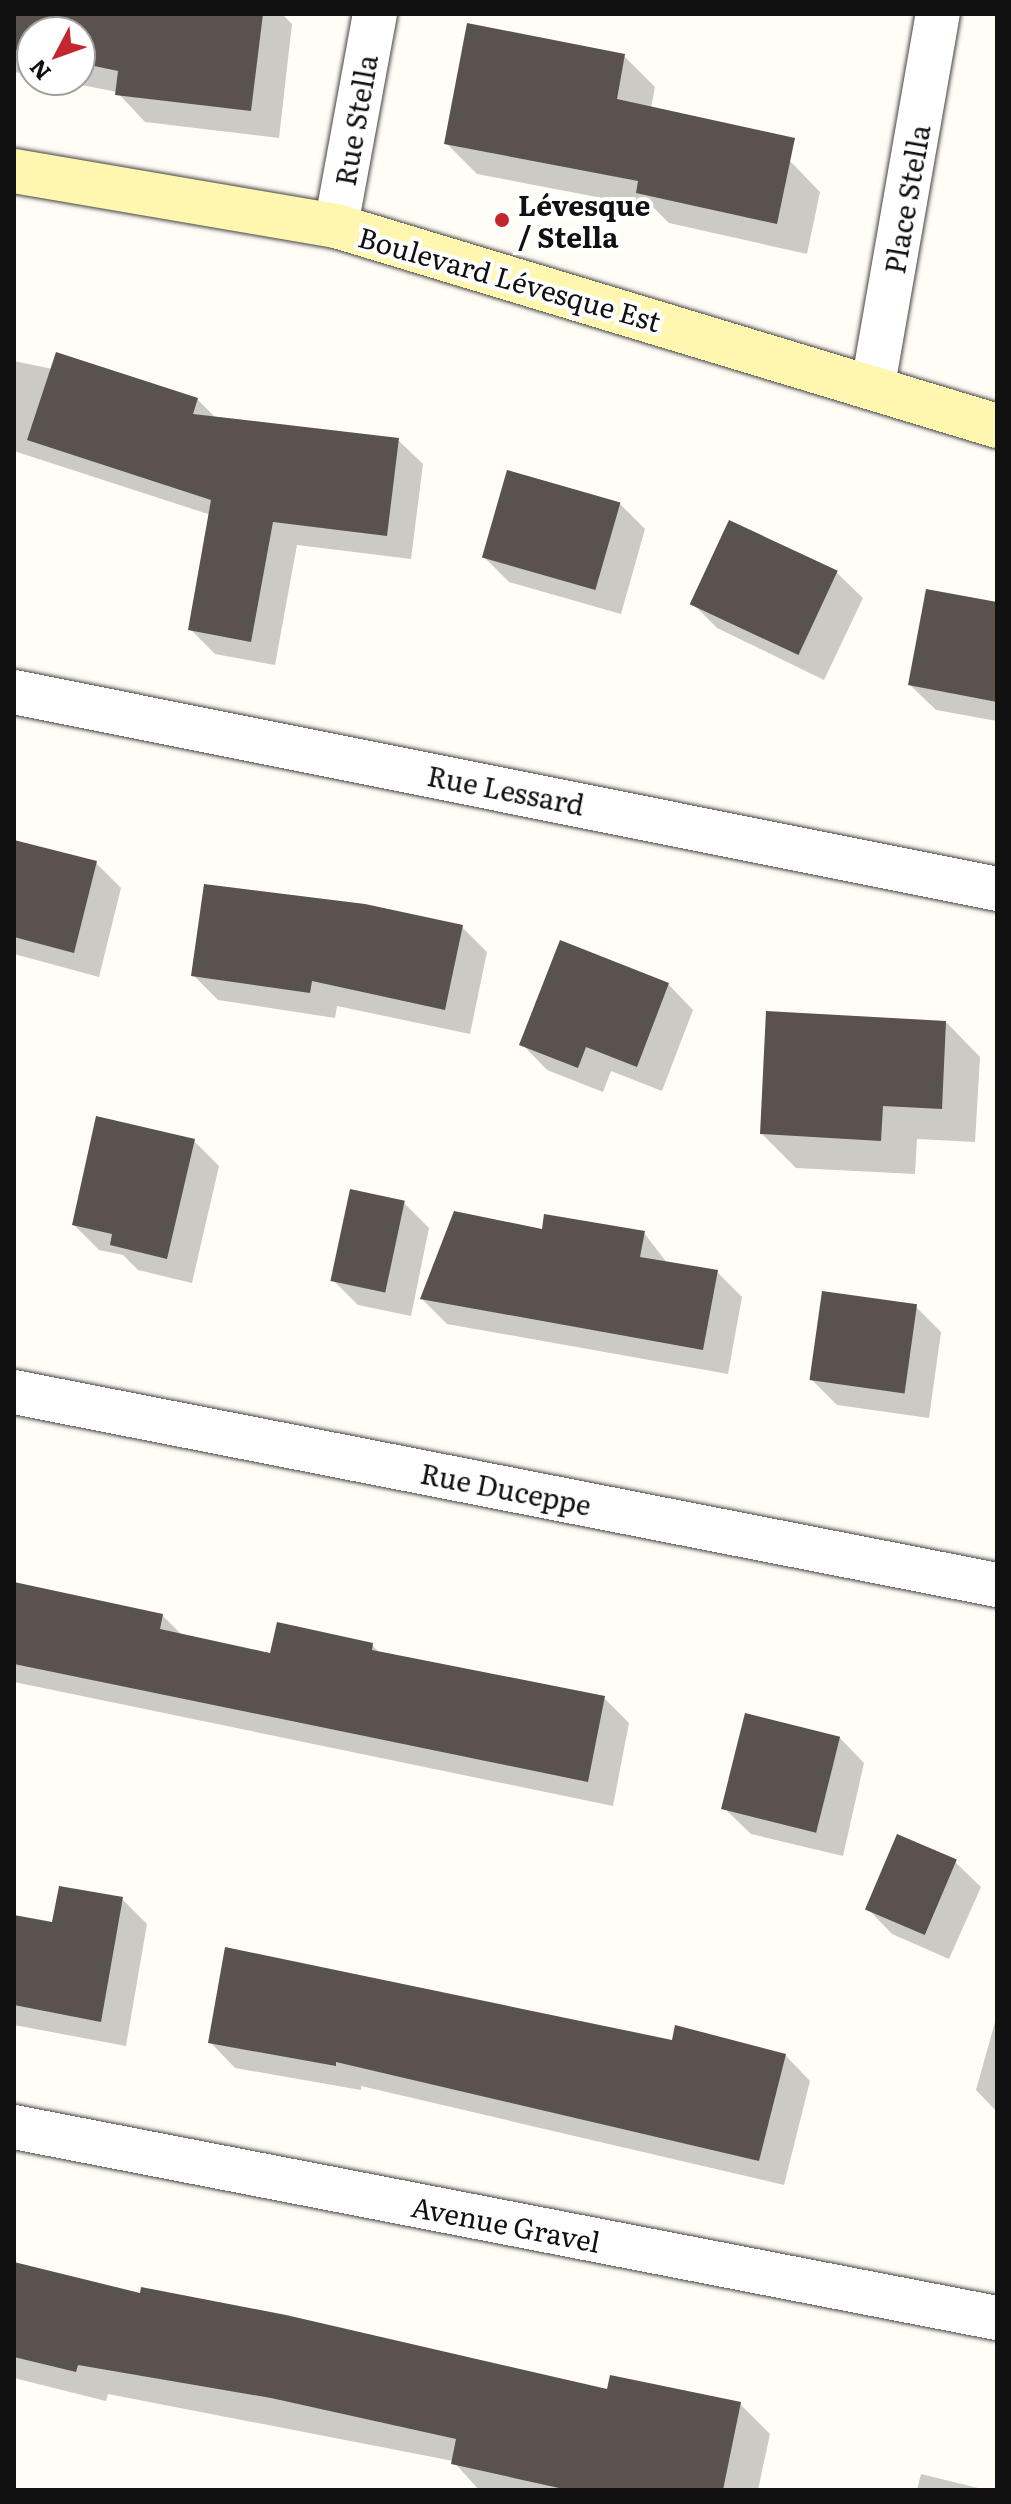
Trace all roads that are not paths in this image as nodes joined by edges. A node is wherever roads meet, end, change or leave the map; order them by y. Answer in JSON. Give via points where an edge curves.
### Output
{"nodes":[{"id":1,"x":375,"y":14,"type":"edge"},
{"id":2,"x":938,"y":14,"type":"edge"},
{"id":3,"x":14,"y":171,"type":"edge"},
{"id":4,"x":336,"y":226,"type":"junction"},
{"id":5,"x":873,"y":385,"type":"junction"},
{"id":6,"x":997,"y":426,"type":"edge"},
{"id":7,"x":14,"y":692,"type":"edge"},
{"id":8,"x":997,"y":889,"type":"edge"},
{"id":9,"x":14,"y":1392,"type":"edge"},
{"id":10,"x":997,"y":1585,"type":"edge"},
{"id":11,"x":14,"y":2127,"type":"edge"},
{"id":12,"x":997,"y":2318,"type":"edge"}],
"edges":[{"from":1,"to":4,"type":"street","name":"Rue Stella"},
{"from":2,"to":5,"type":"street","name":"Place Stella"},
{"from":3,"to":4,"type":"street","name":"Boulevard Lévesque Est"},
{"from":4,"to":5,"type":"street","name":"Boulevard Lévesque Est"},
{"from":5,"to":6,"type":"street","name":"Boulevard Lévesque Est"},
{"from":7,"to":8,"type":"street","name":"Rue Lessard"},
{"from":9,"to":10,"type":"street","name":"Rue Duceppe"},
{"from":11,"to":12,"type":"street","name":"Avenue Gravel"}]}
